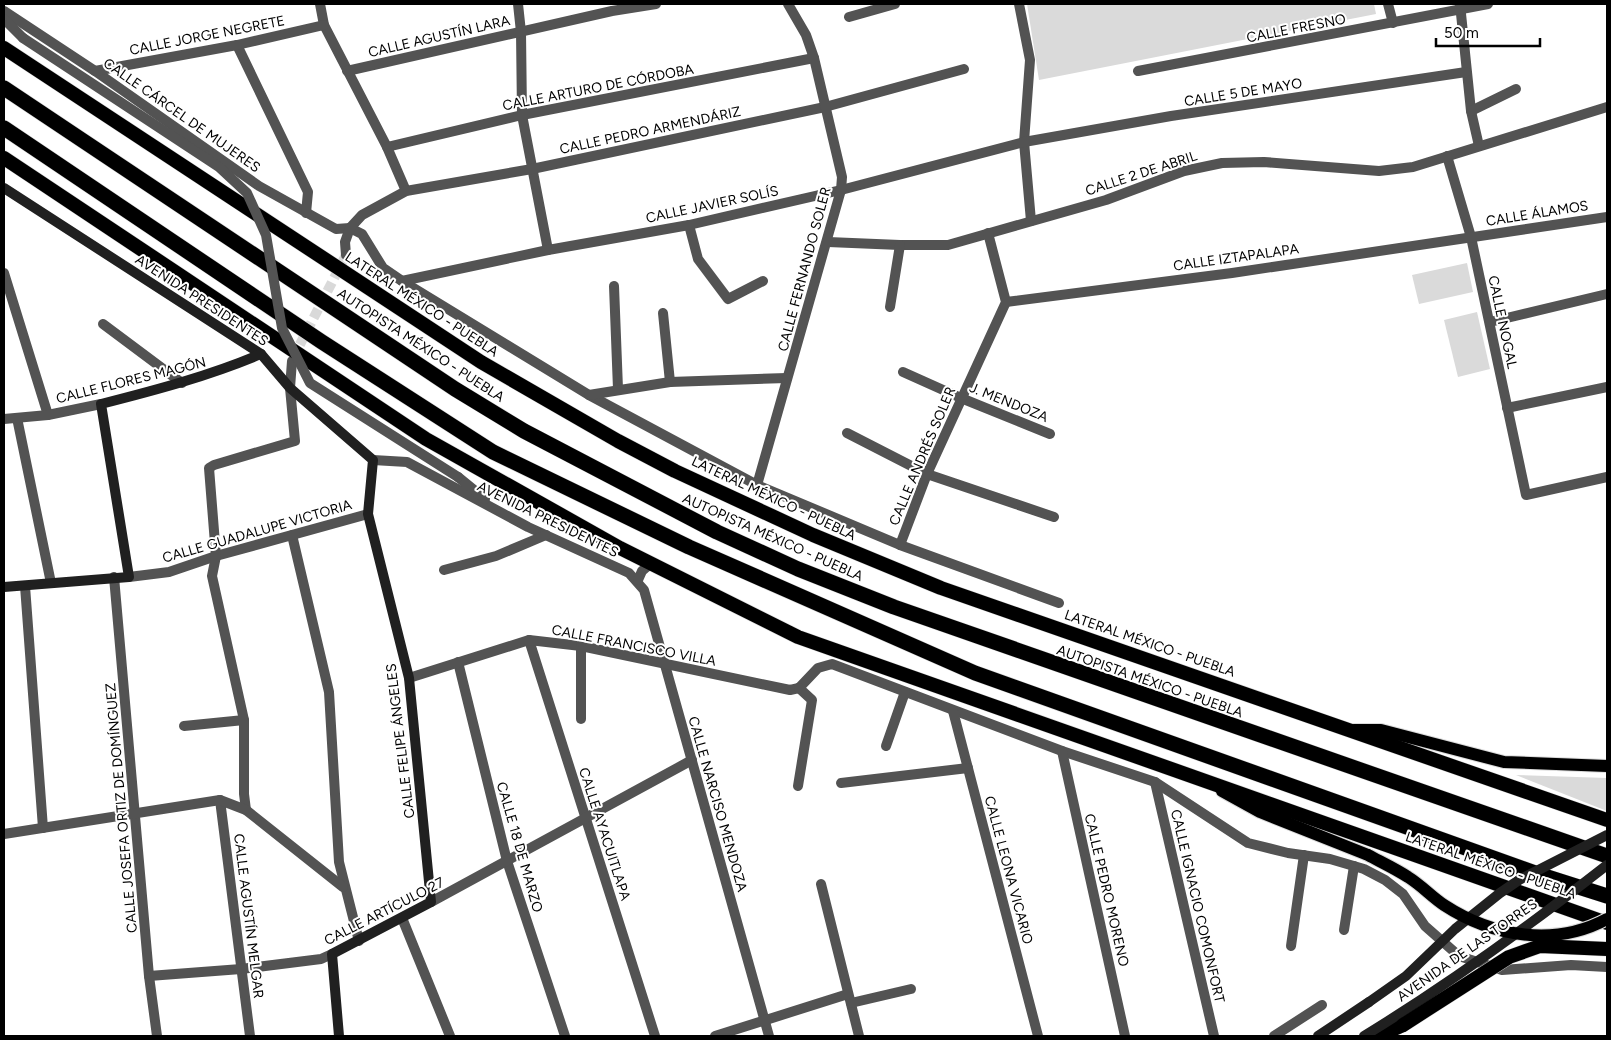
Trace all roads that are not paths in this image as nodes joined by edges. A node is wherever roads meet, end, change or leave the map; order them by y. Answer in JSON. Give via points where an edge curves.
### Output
{"nodes":[{"id":1,"x":320,"y":4,"type":"edge"},
{"id":2,"x":518,"y":4,"type":"edge"},
{"id":3,"x":656,"y":4,"type":"edge"},
{"id":4,"x":788,"y":4,"type":"edge"},
{"id":5,"x":895,"y":4,"type":"edge"},
{"id":6,"x":1019,"y":4,"type":"edge"},
{"id":7,"x":1388,"y":4,"type":"edge"},
{"id":8,"x":1488,"y":4,"type":"edge"},
{"id":9,"x":612,"y":7,"type":"edge"},
{"id":10,"x":1460,"y":7,"type":"edge"},
{"id":11,"x":4,"y":11,"type":"edge"},
{"id":12,"x":849,"y":17,"type":"dead end"},
{"id":13,"x":4,"y":20,"type":"edge"},
{"id":14,"x":1393,"y":23,"type":"junction"},
{"id":15,"x":324,"y":25,"type":"junction"},
{"id":16,"x":521,"y":32,"type":"junction"},
{"id":17,"x":237,"y":45,"type":"junction"},
{"id":18,"x":4,"y":48,"type":"edge"},
{"id":19,"x":814,"y":58,"type":"junction"},
{"id":20,"x":964,"y":69,"type":"dead end"},
{"id":21,"x":95,"y":71,"type":"junction"},
{"id":22,"x":347,"y":71,"type":"junction"},
{"id":23,"x":1138,"y":72,"type":"dead end"},
{"id":24,"x":1466,"y":72,"type":"junction"},
{"id":25,"x":4,"y":88,"type":"edge"},
{"id":26,"x":1516,"y":89,"type":"dead end"},
{"id":27,"x":825,"y":107,"type":"junction"},
{"id":28,"x":1607,"y":107,"type":"edge"},
{"id":29,"x":1470,"y":111,"type":"junction"},
{"id":30,"x":522,"y":115,"type":"junction"},
{"id":31,"x":4,"y":128,"type":"edge"},
{"id":32,"x":1024,"y":142,"type":"junction"},
{"id":33,"x":1479,"y":146,"type":"junction"},
{"id":34,"x":387,"y":147,"type":"junction"},
{"id":35,"x":1447,"y":156,"type":"junction"},
{"id":36,"x":4,"y":158,"type":"edge"},
{"id":37,"x":532,"y":169,"type":"junction"},
{"id":38,"x":4,"y":188,"type":"edge"},
{"id":39,"x":841,"y":190,"type":"junction"},
{"id":40,"x":406,"y":192,"type":"junction"},
{"id":41,"x":306,"y":213,"type":"junction"},
{"id":42,"x":1607,"y":217,"type":"edge"},
{"id":43,"x":1031,"y":221,"type":"junction"},
{"id":44,"x":689,"y":225,"type":"junction"},
{"id":45,"x":350,"y":228,"type":"junction"},
{"id":46,"x":988,"y":233,"type":"junction"},
{"id":47,"x":1471,"y":237,"type":"junction"},
{"id":48,"x":828,"y":242,"type":"junction"},
{"id":49,"x":900,"y":245,"type":"junction"},
{"id":50,"x":548,"y":250,"type":"junction"},
{"id":51,"x":346,"y":255,"type":"tunnel mouth"},
{"id":52,"x":4,"y":273,"type":"edge"},
{"id":53,"x":402,"y":281,"type":"junction"},
{"id":54,"x":763,"y":281,"type":"dead end"},
{"id":55,"x":614,"y":286,"type":"dead end"},
{"id":56,"x":1607,"y":294,"type":"edge"},
{"id":57,"x":1006,"y":302,"type":"junction"},
{"id":58,"x":890,"y":307,"type":"dead end"},
{"id":59,"x":663,"y":313,"type":"dead end"},
{"id":60,"x":1490,"y":322,"type":"junction"},
{"id":61,"x":103,"y":324,"type":"dead end"},
{"id":62,"x":261,"y":354,"type":"junction"},
{"id":63,"x":292,"y":361,"type":"tunnel mouth"},
{"id":64,"x":904,"y":372,"type":"dead end"},
{"id":65,"x":787,"y":378,"type":"junction"},
{"id":66,"x":670,"y":382,"type":"junction"},
{"id":67,"x":182,"y":383,"type":"junction"},
{"id":68,"x":1607,"y":387,"type":"edge"},
{"id":69,"x":290,"y":388,"type":"junction"},
{"id":70,"x":618,"y":389,"type":"junction"},
{"id":71,"x":589,"y":396,"type":"junction"},
{"id":72,"x":961,"y":398,"type":"junction"},
{"id":73,"x":101,"y":404,"type":"junction"},
{"id":74,"x":1506,"y":408,"type":"junction"},
{"id":75,"x":48,"y":415,"type":"junction"},
{"id":76,"x":17,"y":418,"type":"junction"},
{"id":77,"x":4,"y":419,"type":"edge"},
{"id":78,"x":847,"y":433,"type":"dead end"},
{"id":79,"x":1050,"y":434,"type":"dead end"},
{"id":80,"x":373,"y":460,"type":"junction"},
{"id":81,"x":928,"y":474,"type":"junction"},
{"id":82,"x":1607,"y":477,"type":"edge"},
{"id":83,"x":756,"y":485,"type":"junction"},
{"id":84,"x":368,"y":514,"type":"junction"},
{"id":85,"x":503,"y":514,"type":"junction"},
{"id":86,"x":1054,"y":517,"type":"dead end"},
{"id":87,"x":292,"y":535,"type":"junction"},
{"id":88,"x":546,"y":535,"type":"junction"},
{"id":89,"x":900,"y":545,"type":"junction"},
{"id":90,"x":216,"y":556,"type":"junction"},
{"id":91,"x":650,"y":564,"type":"junction"},
{"id":92,"x":444,"y":570,"type":"dead end"},
{"id":93,"x":114,"y":577,"type":"junction"},
{"id":94,"x":129,"y":577,"type":"junction"},
{"id":95,"x":638,"y":580,"type":"junction"},
{"id":96,"x":51,"y":583,"type":"junction"},
{"id":97,"x":25,"y":586,"type":"junction"},
{"id":98,"x":4,"y":587,"type":"edge"},
{"id":99,"x":1059,"y":603,"type":"dead end"},
{"id":100,"x":529,"y":640,"type":"junction"},
{"id":101,"x":581,"y":646,"type":"junction"},
{"id":102,"x":458,"y":662,"type":"junction"},
{"id":103,"x":665,"y":664,"type":"junction"},
{"id":104,"x":409,"y":678,"type":"junction"},
{"id":105,"x":799,"y":688,"type":"junction"},
{"id":106,"x":905,"y":692,"type":"junction"},
{"id":107,"x":953,"y":711,"type":"junction"},
{"id":108,"x":581,"y":719,"type":"dead end"},
{"id":109,"x":244,"y":720,"type":"junction"},
{"id":110,"x":184,"y":726,"type":"dead end"},
{"id":111,"x":1354,"y":730,"type":"junction"},
{"id":112,"x":886,"y":746,"type":"dead end"},
{"id":113,"x":1062,"y":751,"type":"junction"},
{"id":114,"x":692,"y":760,"type":"junction"},
{"id":115,"x":1607,"y":766,"type":"edge"},
{"id":116,"x":968,"y":768,"type":"junction"},
{"id":117,"x":1155,"y":782,"type":"junction"},
{"id":118,"x":1205,"y":782,"type":"junction"},
{"id":119,"x":841,"y":783,"type":"dead end"},
{"id":120,"x":798,"y":786,"type":"dead end"},
{"id":121,"x":220,"y":800,"type":"junction"},
{"id":122,"x":246,"y":810,"type":"junction"},
{"id":123,"x":135,"y":811,"type":"junction"},
{"id":124,"x":585,"y":820,"type":"junction"},
{"id":125,"x":1607,"y":820,"type":"edge"},
{"id":126,"x":43,"y":828,"type":"junction"},
{"id":127,"x":4,"y":834,"type":"edge"},
{"id":128,"x":1607,"y":835,"type":"edge"},
{"id":129,"x":1304,"y":855,"type":"junction"},
{"id":130,"x":1607,"y":856,"type":"edge"},
{"id":131,"x":508,"y":861,"type":"junction"},
{"id":132,"x":1607,"y":865,"type":"edge"},
{"id":133,"x":1354,"y":866,"type":"junction"},
{"id":134,"x":821,"y":884,"type":"dead end"},
{"id":135,"x":343,"y":886,"type":"junction"},
{"id":136,"x":1607,"y":896,"type":"edge"},
{"id":137,"x":432,"y":902,"type":"junction"},
{"id":138,"x":402,"y":918,"type":"junction"},
{"id":139,"x":1607,"y":921,"type":"edge"},
{"id":140,"x":1344,"y":930,"type":"dead end"},
{"id":141,"x":359,"y":941,"type":"junction"},
{"id":142,"x":1290,"y":946,"type":"dead end"},
{"id":143,"x":1607,"y":949,"type":"edge"},
{"id":144,"x":332,"y":954,"type":"junction"},
{"id":145,"x":1607,"y":967,"type":"edge"},
{"id":146,"x":241,"y":969,"type":"junction"},
{"id":147,"x":149,"y":976,"type":"junction"},
{"id":148,"x":911,"y":989,"type":"dead end"},
{"id":149,"x":850,"y":998,"type":"junction"},
{"id":150,"x":1322,"y":1005,"type":"dead end"},
{"id":151,"x":764,"y":1020,"type":"junction"},
{"id":152,"x":157,"y":1036,"type":"edge"},
{"id":153,"x":250,"y":1036,"type":"edge"},
{"id":154,"x":339,"y":1036,"type":"edge"},
{"id":155,"x":450,"y":1036,"type":"edge"},
{"id":156,"x":565,"y":1036,"type":"edge"},
{"id":157,"x":656,"y":1036,"type":"edge"},
{"id":158,"x":715,"y":1036,"type":"edge"},
{"id":159,"x":769,"y":1036,"type":"edge"},
{"id":160,"x":859,"y":1036,"type":"edge"},
{"id":161,"x":1038,"y":1036,"type":"edge"},
{"id":162,"x":1125,"y":1036,"type":"edge"},
{"id":163,"x":1214,"y":1036,"type":"edge"},
{"id":164,"x":1274,"y":1036,"type":"edge"},
{"id":165,"x":1318,"y":1036,"type":"edge"},
{"id":166,"x":1364,"y":1036,"type":"edge"},
{"id":167,"x":1378,"y":1036,"type":"edge"}],
"edges":[{"from":1,"to":15,"type":"street"},
{"from":2,"to":16,"type":"street"},
{"from":3,"to":9,"type":"street","name":"CALLE AGUSTÍN LARA"},
{"from":4,"to":19,"type":"street","name":"CALLE FERNANDO SOLER","via":[[806,35]]},
{"from":5,"to":12,"type":"street"},
{"from":6,"to":32,"type":"street","via":[[1030,60]]},
{"from":7,"to":14,"type":"street"},
{"from":8,"to":10,"type":"street","name":"CALLE FRESNO"},
{"from":9,"to":16,"type":"street","name":"CALLE AGUSTÍN LARA"},
{"from":10,"to":14,"type":"street","name":"CALLE FRESNO"},
{"from":10,"to":24,"type":"street"},
{"from":11,"to":21,"type":"street","name":"CALLE CÁRCEL DE MUJERES"},
{"from":13,"to":85,"type":"street","bridge":true,"via":[[23,38],[219,168],[247,193],[266,235],[282,328],[310,383],[458,477]]},
{"from":14,"to":23,"type":"street","name":"CALLE FRESNO"},
{"from":15,"to":17,"type":"street","name":"CALLE JORGE NEGRETE"},
{"from":15,"to":22,"type":"street"},
{"from":16,"to":22,"type":"street","name":"CALLE AGUSTÍN LARA"},
{"from":16,"to":30,"type":"street"},
{"from":17,"to":21,"type":"street","name":"CALLE JORGE NEGRETE"},
{"from":17,"to":41,"type":"street","via":[[308,192]]},
{"from":18,"to":111,"type":"highway","name":"LATERAL MÉXICO - PUEBLA","via":[[481,362],[610,437],[675,470],[813,535],[941,588]]},
{"from":19,"to":27,"type":"street","name":"CALLE FERNANDO SOLER"},
{"from":19,"to":30,"type":"street","name":"CALLE ARTURO DE CÓRDOBA"},
{"from":20,"to":27,"type":"street","name":"CALLE PEDRO ARMENDÁRIZ"},
{"from":21,"to":41,"type":"street","name":"CALLE CÁRCEL DE MUJERES","via":[[259,186]]},
{"from":22,"to":34,"type":"street"},
{"from":24,"to":29,"type":"street"},
{"from":24,"to":32,"type":"street","name":"CALLE 5 DE MAYO","via":[[1171,116]]},
{"from":25,"to":130,"type":"highway","name":"AUTOPISTA MÉXICO - PUEBLA","via":[[496,414],[604,475],[717,532],[894,608]]},
{"from":26,"to":29,"type":"street"},
{"from":27,"to":37,"type":"street","name":"CALLE PEDRO ARMENDÁRIZ"},
{"from":27,"to":39,"type":"street","name":"CALLE FERNANDO SOLER","via":[[842,177]]},
{"from":28,"to":33,"type":"street","name":"CALLE 2 DE ABRIL"},
{"from":29,"to":33,"type":"street"},
{"from":30,"to":34,"type":"street","name":"CALLE ARTURO DE CÓRDOBA"},
{"from":30,"to":37,"type":"street"},
{"from":31,"to":136,"type":"highway","via":[[322,342],[493,452],[689,547],[975,672]]},
{"from":32,"to":39,"type":"street","name":"CALLE JAVIER SOLÍS"},
{"from":32,"to":43,"type":"street"},
{"from":33,"to":35,"type":"street","name":"CALLE 2 DE ABRIL"},
{"from":34,"to":40,"type":"street"},
{"from":35,"to":43,"type":"street","name":"CALLE 2 DE ABRIL","via":[[1413,167],[1379,171],[1264,162],[1222,163],[1184,171],[1106,200]]},
{"from":35,"to":47,"type":"street","name":"CALLE NOGAL"},
{"from":36,"to":91,"type":"highway","name":"LATERAL MÉXICO - PUEBLA","via":[[426,439]]},
{"from":37,"to":40,"type":"street","name":"CALLE PEDRO ARMENDÁRIZ"},
{"from":37,"to":50,"type":"street"},
{"from":38,"to":62,"type":"main road","name":"AVENIDA PRESIDENTES"},
{"from":39,"to":44,"type":"street","name":"CALLE JAVIER SOLÍS"},
{"from":39,"to":48,"type":"street","name":"CALLE FERNANDO SOLER"},
{"from":40,"to":45,"type":"street","name":"CALLE PEDRO ARMENDÁRIZ","via":[[362,215]]},
{"from":41,"to":45,"type":"street","name":"CALLE CÁRCEL DE MUJERES","via":[[336,229]]},
{"from":42,"to":47,"type":"street","name":"CALLE ÁLAMOS"},
{"from":43,"to":46,"type":"street","name":"CALLE 2 DE ABRIL"},
{"from":44,"to":50,"type":"street","name":"CALLE JAVIER SOLÍS"},
{"from":44,"to":54,"type":"street","via":[[698,259],[728,299]]},
{"from":45,"to":51,"type":"street","via":[[345,242]]},
{"from":45,"to":53,"type":"street","name":"CALLE ANDRÉS SOLER","via":[[362,234],[383,268]]},
{"from":46,"to":49,"type":"street","name":"CALLE 2 DE ABRIL","via":[[948,245]]},
{"from":46,"to":57,"type":"street"},
{"from":47,"to":57,"type":"street","name":"CALLE IZTAPALAPA"},
{"from":47,"to":60,"type":"street","name":"CALLE NOGAL"},
{"from":48,"to":49,"type":"street","name":"CALLE 2 DE ABRIL"},
{"from":48,"to":65,"type":"street","name":"CALLE FERNANDO SOLER"},
{"from":49,"to":58,"type":"street"},
{"from":50,"to":53,"type":"street","name":"CALLE JAVIER SOLÍS"},
{"from":52,"to":75,"type":"street"},
{"from":53,"to":71,"type":"street","name":"CALLE ANDRÉS SOLER"},
{"from":55,"to":70,"type":"street"},
{"from":56,"to":60,"type":"street"},
{"from":57,"to":72,"type":"street","name":"CALLE ANDRÉS SOLER"},
{"from":59,"to":66,"type":"street"},
{"from":60,"to":74,"type":"street","name":"CALLE NOGAL"},
{"from":61,"to":67,"type":"street"},
{"from":62,"to":67,"type":"main road","name":"CALLE FLORES MAGÓN"},
{"from":62,"to":69,"type":"main road","name":"AVENIDA PRESIDENTES"},
{"from":63,"to":69,"type":"street"},
{"from":64,"to":72,"type":"street","name":"J. MENDOZA"},
{"from":65,"to":66,"type":"street"},
{"from":65,"to":83,"type":"street","name":"CALLE FERNANDO SOLER"},
{"from":66,"to":70,"type":"street"},
{"from":67,"to":73,"type":"main road","name":"CALLE FLORES MAGÓN"},
{"from":68,"to":74,"type":"street"},
{"from":69,"to":80,"type":"main road","name":"AVENIDA PRESIDENTES"},
{"from":69,"to":90,"type":"street","via":[[295,442],[209,468]]},
{"from":70,"to":71,"type":"street"},
{"from":71,"to":83,"type":"street","name":"CALLE ANDRÉS SOLER"},
{"from":72,"to":79,"type":"street","name":"J. MENDOZA"},
{"from":72,"to":81,"type":"street","name":"CALLE ANDRÉS SOLER"},
{"from":73,"to":75,"type":"street","name":"CALLE FLORES MAGÓN"},
{"from":73,"to":94,"type":"main road"},
{"from":74,"to":82,"type":"street","name":"CALLE NOGAL","via":[[1526,495]]},
{"from":75,"to":76,"type":"street","name":"CALLE FLORES MAGÓN"},
{"from":76,"to":77,"type":"street","name":"CALLE FLORES MAGÓN"},
{"from":76,"to":96,"type":"street"},
{"from":78,"to":81,"type":"street"},
{"from":80,"to":84,"type":"main road","name":"CALLE FELIPE ÁNGELES"},
{"from":80,"to":85,"type":"street","name":"AVENIDA PRESIDENTES","via":[[407,462]]},
{"from":81,"to":86,"type":"street"},
{"from":81,"to":89,"type":"street","name":"CALLE ANDRÉS SOLER"},
{"from":83,"to":89,"type":"street","name":"CALLE ANDRÉS SOLER"},
{"from":84,"to":87,"type":"street","name":"CALLE GUADALUPE VICTORIA"},
{"from":84,"to":104,"type":"main road","name":"CALLE FELIPE ÁNGELES"},
{"from":85,"to":88,"type":"street","name":"AVENIDA PRESIDENTES"},
{"from":87,"to":90,"type":"street","name":"CALLE GUADALUPE VICTORIA"},
{"from":87,"to":135,"type":"street","via":[[329,692]]},
{"from":88,"to":92,"type":"street","via":[[496,556]]},
{"from":88,"to":95,"type":"street","name":"AVENIDA PRESIDENTES"},
{"from":89,"to":99,"type":"street"},
{"from":90,"to":94,"type":"street","name":"CALLE GUADALUPE VICTORIA","via":[[168,572]]},
{"from":90,"to":109,"type":"street","via":[[212,576]]},
{"from":91,"to":95,"type":"street","via":[[642,570]]},
{"from":91,"to":118,"type":"highway","name":"LATERAL MÉXICO - PUEBLA","via":[[798,637]]},
{"from":93,"to":94,"type":"main road","name":"CALLE GUADALUPE VICTORIA"},
{"from":93,"to":96,"type":"main road","name":"CALLE GUADALUPE VICTORIA"},
{"from":93,"to":123,"type":"street","name":"CALLE JOSEFA ORTIZ DE DOMÍNGUEZ"},
{"from":95,"to":103,"type":"street","name":"CALLE NARCISO MENDOZA","via":[[644,590]]},
{"from":96,"to":97,"type":"main road","name":"CALLE GUADALUPE VICTORIA"},
{"from":97,"to":98,"type":"main road","name":"CALLE GUADALUPE VICTORIA"},
{"from":97,"to":126,"type":"street"},
{"from":100,"to":101,"type":"street","name":"CALLE FRANCISCO VILLA"},
{"from":100,"to":102,"type":"street","name":"CALLE FRANCISCO VILLA"},
{"from":100,"to":124,"type":"street","name":"CALLE AYACUITLAPA"},
{"from":101,"to":103,"type":"street","name":"CALLE FRANCISCO VILLA"},
{"from":101,"to":108,"type":"street"},
{"from":102,"to":104,"type":"street","name":"CALLE FRANCISCO VILLA"},
{"from":102,"to":131,"type":"street","name":"CALLE 18 DE MARZO"},
{"from":103,"to":105,"type":"street","name":"CALLE FRANCISCO VILLA","via":[[790,690]]},
{"from":103,"to":114,"type":"street","name":"CALLE NARCISO MENDOZA"},
{"from":104,"to":137,"type":"main road","name":"CALLE FELIPE ÁNGELES"},
{"from":105,"to":106,"type":"street","via":[[818,668],[832,664]]},
{"from":105,"to":120,"type":"street","via":[[812,700]]},
{"from":106,"to":107,"type":"street"},
{"from":106,"to":112,"type":"street"},
{"from":107,"to":113,"type":"street"},
{"from":107,"to":116,"type":"street","name":"CALLE LEONA VICARIO"},
{"from":109,"to":110,"type":"street"},
{"from":109,"to":122,"type":"street"},
{"from":111,"to":115,"type":"main road","via":[[1381,730],[1504,762]]},
{"from":111,"to":125,"type":"highway","name":"LATERAL MÉXICO - PUEBLA"},
{"from":113,"to":117,"type":"street"},
{"from":113,"to":162,"type":"street","name":"CALLE PEDRO MORENO"},
{"from":114,"to":124,"type":"street","name":"CALLE ARTÍCULO 27"},
{"from":114,"to":151,"type":"street","name":"CALLE NARCISO MENDOZA"},
{"from":116,"to":119,"type":"street"},
{"from":116,"to":161,"type":"street","name":"CALLE LEONA VICARIO"},
{"from":117,"to":129,"type":"street","via":[[1248,843]]},
{"from":117,"to":163,"type":"street","name":"CALLE IGNACIO COMONFORT"},
{"from":118,"to":139,"type":"highway","name":"LATERAL MÉXICO - PUEBLA"},
{"from":118,"to":139,"type":"main road","bridge":true,"via":[[1260,812],[1368,855],[1408,877],[1445,906],[1484,925],[1529,936],[1551,936],[1572,933]]},
{"from":121,"to":122,"type":"street"},
{"from":121,"to":123,"type":"street"},
{"from":121,"to":146,"type":"street","name":"CALLE AGUSTÍN MELGAR"},
{"from":122,"to":135,"type":"street"},
{"from":123,"to":126,"type":"street"},
{"from":123,"to":147,"type":"street","name":"CALLE JOSEFA ORTIZ DE DOMÍNGUEZ"},
{"from":124,"to":131,"type":"street","name":"CALLE ARTÍCULO 27"},
{"from":124,"to":157,"type":"street","name":"CALLE AYACUITLAPA"},
{"from":126,"to":127,"type":"street"},
{"from":128,"to":165,"type":"main road","name":"AVENIDA DE LAS TORRES","bridge":true,"via":[[1500,893],[1455,929],[1406,976]]},
{"from":129,"to":133,"type":"street"},
{"from":129,"to":142,"type":"street"},
{"from":131,"to":137,"type":"street","name":"CALLE ARTÍCULO 27"},
{"from":131,"to":156,"type":"street","name":"CALLE 18 DE MARZO"},
{"from":132,"to":166,"type":"main road","name":"AVENIDA DE LAS TORRES","bridge":true,"via":[[1527,927]]},
{"from":133,"to":140,"type":"street"},
{"from":133,"to":145,"type":"street","via":[[1385,880],[1403,894],[1425,926],[1459,956],[1502,970]]},
{"from":134,"to":149,"type":"street"},
{"from":135,"to":141,"type":"street"},
{"from":137,"to":138,"type":"main road","name":"CALLE ARTÍCULO 27"},
{"from":138,"to":141,"type":"main road","name":"CALLE ARTÍCULO 27"},
{"from":138,"to":155,"type":"street"},
{"from":141,"to":144,"type":"main road","name":"CALLE ARTÍCULO 27"},
{"from":143,"to":167,"type":"highway","bridge":true,"via":[[1540,946],[1509,957],[1403,1026]]},
{"from":144,"to":146,"type":"street","name":"CALLE ARTÍCULO 27","via":[[321,959]]},
{"from":144,"to":154,"type":"main road"},
{"from":146,"to":147,"type":"street","name":"CALLE ARTÍCULO 27"},
{"from":146,"to":153,"type":"street","name":"CALLE AGUSTÍN MELGAR"},
{"from":147,"to":152,"type":"street","name":"CALLE JOSEFA ORTIZ DE DOMÍNGUEZ"},
{"from":148,"to":149,"type":"street"},
{"from":149,"to":151,"type":"street"},
{"from":149,"to":160,"type":"street"},
{"from":150,"to":164,"type":"street"},
{"from":151,"to":158,"type":"street"},
{"from":151,"to":159,"type":"street","name":"CALLE NARCISO MENDOZA"}]}
